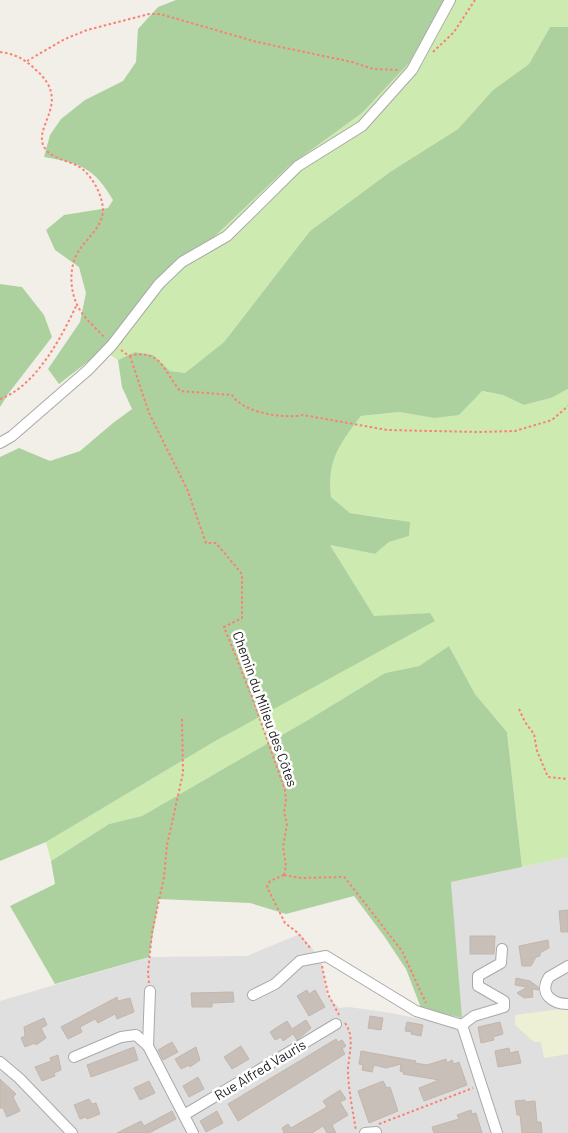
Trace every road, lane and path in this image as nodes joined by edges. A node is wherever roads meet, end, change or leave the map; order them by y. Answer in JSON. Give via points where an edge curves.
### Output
{"nodes":[{"id":1,"x":450,"y":0,"type":"edge"},
{"id":2,"x":475,"y":0,"type":"edge"},
{"id":3,"x":0,"y":52,"type":"edge"},
{"id":4,"x":430,"y":55,"type":"dead end"},
{"id":5,"x":27,"y":61,"type":"junction"},
{"id":6,"x":412,"y":70,"type":"junction"},
{"id":7,"x":77,"y":304,"type":"junction"},
{"id":8,"x":112,"y":345,"type":"junction"},
{"id":9,"x":129,"y":356,"type":"junction"},
{"id":10,"x":0,"y":399,"type":"edge"},
{"id":11,"x":568,"y":406,"type":"edge"},
{"id":12,"x":0,"y":443,"type":"edge"},
{"id":13,"x":519,"y":709,"type":"dead end"},
{"id":14,"x":182,"y":719,"type":"dead end"},
{"id":15,"x":568,"y":779,"type":"edge"},
{"id":16,"x":284,"y":875,"type":"junction"},
{"id":17,"x":502,"y":949,"type":"dead end"},
{"id":18,"x":317,"y":956,"type":"junction"},
{"id":19,"x":568,"y":966,"type":"edge"},
{"id":20,"x":150,"y":991,"type":"joint"},
{"id":21,"x":253,"y":995,"type":"dead end"},
{"id":22,"x":568,"y":1004,"type":"edge"},
{"id":23,"x":432,"y":1017,"type":"junction"},
{"id":24,"x":336,"y":1024,"type":"dead end"},
{"id":25,"x":462,"y":1025,"type":"junction"},
{"id":26,"x":148,"y":1046,"type":"junction"},
{"id":27,"x":74,"y":1057,"type":"dead end"},
{"id":28,"x":0,"y":1062,"type":"edge"},
{"id":29,"x":482,"y":1084,"type":"junction"},
{"id":30,"x":184,"y":1115,"type":"junction"},
{"id":31,"x":376,"y":1132,"type":"edge"},
{"id":32,"x":72,"y":1133,"type":"edge"},
{"id":33,"x":193,"y":1133,"type":"edge"},
{"id":34,"x":356,"y":1133,"type":"edge"},
{"id":35,"x":365,"y":1133,"type":"edge"},
{"id":36,"x":497,"y":1133,"type":"edge"}],
"edges":[{"from":1,"to":6,"type":"street"},
{"from":2,"to":4,"type":"path","via":[[454,32]]},
{"from":3,"to":5,"type":"path","via":[[15,54]]},
{"from":5,"to":6,"type":"path","via":[[64,39],[87,30],[160,14],[257,42],[373,69]]},
{"from":5,"to":7,"type":"path","via":[[46,78],[53,93],[42,136],[44,147],[49,153],[82,169],[100,195],[101,221],[79,249],[72,265]]},
{"from":6,"to":8,"type":"street","via":[[362,126],[298,166],[227,236],[182,262],[159,284]]},
{"from":7,"to":8,"type":"path"},
{"from":7,"to":10,"type":"path","via":[[67,327],[38,369],[24,386]]},
{"from":8,"to":9,"type":"path"},
{"from":8,"to":12,"type":"street","via":[[88,370]]},
{"from":9,"to":11,"type":"path","via":[[143,352],[159,358],[180,391],[232,396],[236,402],[261,413],[290,418],[303,415],[387,430],[514,431],[552,420]]},
{"from":9,"to":16,"type":"path","name":"Chemin du Milieu des Côtes","via":[[149,414],[187,488],[206,543],[216,543],[242,574],[242,618],[224,627],[286,795]]},
{"from":13,"to":15,"type":"path","via":[[534,734],[548,777]]},
{"from":14,"to":20,"type":"path","via":[[183,773],[152,933],[148,972]]},
{"from":16,"to":18,"type":"path","via":[[270,881],[267,887],[285,923]]},
{"from":16,"to":23,"type":"path","via":[[344,877],[402,951]]},
{"from":17,"to":25,"type":"street","via":[[501,963],[476,979],[478,986],[504,1001],[504,1008],[474,1016]]},
{"from":18,"to":21,"type":"street","via":[[300,961],[275,984]]},
{"from":18,"to":23,"type":"street","via":[[331,958],[416,1011]]},
{"from":18,"to":34,"type":"path","via":[[322,962],[328,994],[349,1030],[348,1069]]},
{"from":19,"to":22,"type":"street","via":[[549,977],[546,989],[553,1002]]},
{"from":20,"to":26,"type":"street"},
{"from":23,"to":25,"type":"street"},
{"from":24,"to":30,"type":"street","name":"Rue Alfred Vauris"},
{"from":25,"to":29,"type":"street"},
{"from":26,"to":27,"type":"street","via":[[136,1035],[129,1036]]},
{"from":26,"to":30,"type":"street"},
{"from":28,"to":32,"type":"street"},
{"from":29,"to":31,"type":"path","via":[[384,1121],[378,1124]]},
{"from":29,"to":36,"type":"street"},
{"from":30,"to":33,"type":"street"},
{"from":31,"to":35,"type":"street"}]}
